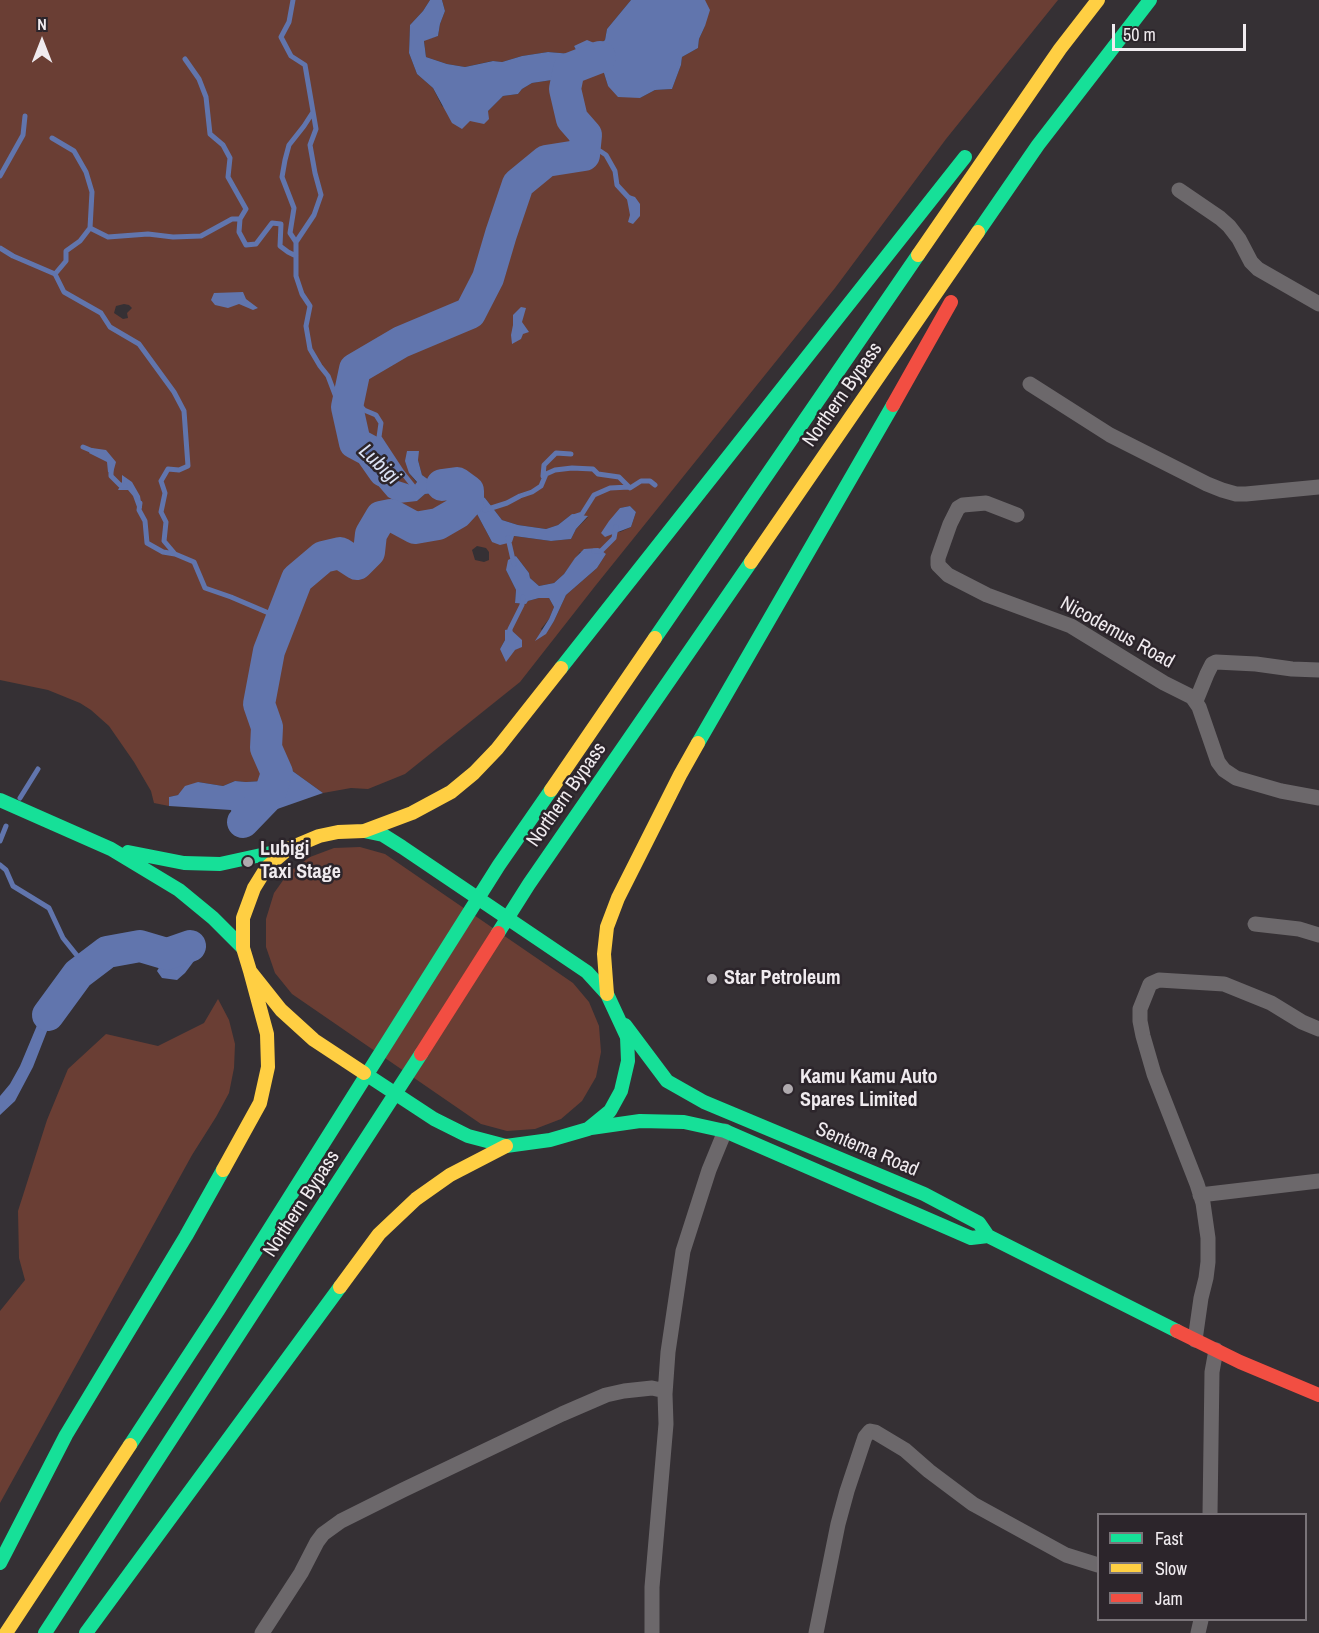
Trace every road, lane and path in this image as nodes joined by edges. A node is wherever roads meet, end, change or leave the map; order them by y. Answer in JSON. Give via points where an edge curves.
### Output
{"nodes":[{"id":1,"x":1098,"y":0,"type":"edge"},
{"id":2,"x":1150,"y":0,"type":"edge"},
{"id":3,"x":1060,"y":49,"type":"junction"},
{"id":4,"x":1038,"y":146,"type":"junction"},
{"id":5,"x":1179,"y":190,"type":"dead end"},
{"id":6,"x":969,"y":269,"type":"dead end"},
{"id":7,"x":957,"y":290,"type":"dead end"},
{"id":8,"x":1319,"y":304,"type":"edge"},
{"id":9,"x":1030,"y":384,"type":"dead end"},
{"id":10,"x":1319,"y":487,"type":"edge"},
{"id":11,"x":1017,"y":515,"type":"dead end"},
{"id":12,"x":1319,"y":670,"type":"edge"},
{"id":13,"x":1196,"y":701,"type":"junction"},
{"id":14,"x":1319,"y":798,"type":"edge"},
{"id":15,"x":0,"y":800,"type":"edge"},
{"id":16,"x":364,"y":831,"type":"junction"},
{"id":17,"x":111,"y":849,"type":"junction"},
{"id":18,"x":288,"y":849,"type":"junction"},
{"id":19,"x":1255,"y":924,"type":"dead end"},
{"id":20,"x":1319,"y":935,"type":"edge"},
{"id":21,"x":243,"y":948,"type":"junction"},
{"id":22,"x":250,"y":971,"type":"junction"},
{"id":23,"x":607,"y":994,"type":"junction"},
{"id":24,"x":619,"y":1016,"type":"junction"},
{"id":25,"x":1319,"y":1029,"type":"edge"},
{"id":26,"x":588,"y":1129,"type":"junction"},
{"id":27,"x":725,"y":1131,"type":"junction"},
{"id":28,"x":506,"y":1146,"type":"junction"},
{"id":29,"x":1319,"y":1181,"type":"edge"},
{"id":30,"x":1200,"y":1195,"type":"junction"},
{"id":31,"x":988,"y":1236,"type":"junction"},
{"id":32,"x":1195,"y":1340,"type":"junction"},
{"id":33,"x":1216,"y":1350,"type":"junction"},
{"id":34,"x":665,"y":1394,"type":"junction"},
{"id":35,"x":1319,"y":1395,"type":"edge"},
{"id":36,"x":1210,"y":1513,"type":"edge"},
{"id":37,"x":0,"y":1563,"type":"edge"},
{"id":38,"x":1097,"y":1565,"type":"edge"},
{"id":39,"x":6,"y":1633,"type":"edge"},
{"id":40,"x":45,"y":1633,"type":"edge"},
{"id":41,"x":86,"y":1633,"type":"edge"},
{"id":42,"x":262,"y":1633,"type":"edge"},
{"id":43,"x":652,"y":1633,"type":"edge"},
{"id":44,"x":816,"y":1633,"type":"edge"}],
"edges":[{"from":1,"to":3,"type":"main road","name":"Northern Bypass"},
{"from":2,"to":4,"type":"main road","name":"Northern Bypass"},
{"from":3,"to":16,"type":"main road","via":[[954,169],[497,749],[451,792],[412,813]]},
{"from":3,"to":39,"type":"main road","name":"Northern Bypass","via":[[499,865],[219,1309]]},
{"from":4,"to":6,"type":"main road"},
{"from":4,"to":40,"type":"main road","name":"Northern Bypass","via":[[530,884]]},
{"from":5,"to":8,"type":"street","via":[[1229,226],[1258,269]]},
{"from":7,"to":23,"type":"main road","via":[[680,775],[618,898],[607,927]]},
{"from":9,"to":10,"type":"street","via":[[1110,435],[1222,490],[1246,494]]},
{"from":11,"to":13,"type":"street","name":"Nicodemus Road","via":[[986,503],[958,508],[938,565],[948,575],[987,595],[1071,626]]},
{"from":12,"to":13,"type":"street","via":[[1216,662]]},
{"from":13,"to":14,"type":"street","via":[[1215,756],[1224,770],[1249,783]]},
{"from":15,"to":17,"type":"main road"},
{"from":16,"to":18,"type":"main road","via":[[319,836]]},
{"from":16,"to":23,"type":"main road","via":[[383,835],[402,847],[588,972]]},
{"from":17,"to":18,"type":"main road","via":[[183,863],[219,864]]},
{"from":17,"to":21,"type":"main road","via":[[179,890]]},
{"from":18,"to":21,"type":"main road","via":[[267,867],[254,888],[243,918]]},
{"from":19,"to":20,"type":"street","via":[[1299,928]]},
{"from":21,"to":22,"type":"main road"},
{"from":22,"to":28,"type":"main road","via":[[281,1010],[314,1040],[434,1119],[468,1136]]},
{"from":22,"to":37,"type":"main road","via":[[267,1034],[268,1067],[260,1103],[186,1236],[66,1435]]},
{"from":23,"to":24,"type":"main road"},
{"from":24,"to":26,"type":"main road","via":[[628,1045],[621,1091],[610,1111]]},
{"from":24,"to":31,"type":"main road","name":"Sentema Road","via":[[667,1081],[704,1102],[924,1194],[979,1223]]},
{"from":25,"to":30,"type":"street","via":[[1224,984],[1165,979],[1150,984],[1140,1009],[1143,1036]]},
{"from":26,"to":27,"type":"main road","name":"Sentema Road","via":[[640,1121],[684,1122]]},
{"from":26,"to":28,"type":"main road","name":"Sentema Road","via":[[550,1140]]},
{"from":27,"to":31,"type":"main road","name":"Sentema Road","via":[[971,1238]]},
{"from":27,"to":34,"type":"street","via":[[683,1251]]},
{"from":28,"to":41,"type":"main road","via":[[450,1175],[416,1199],[379,1234]]},
{"from":29,"to":30,"type":"street"},
{"from":30,"to":32,"type":"street","via":[[1208,1262]]},
{"from":31,"to":32,"type":"main road","name":"Sentema Road"},
{"from":32,"to":33,"type":"main road","name":"Sentema Road"},
{"from":33,"to":35,"type":"main road","name":"Sentema Road"},
{"from":33,"to":36,"type":"street","via":[[1212,1372]]},
{"from":34,"to":42,"type":"street","via":[[652,1388],[606,1395],[341,1521],[317,1542]]},
{"from":34,"to":43,"type":"street"},
{"from":38,"to":44,"type":"street","via":[[1066,1554],[973,1504],[904,1450],[870,1431],[838,1524]]}]}
